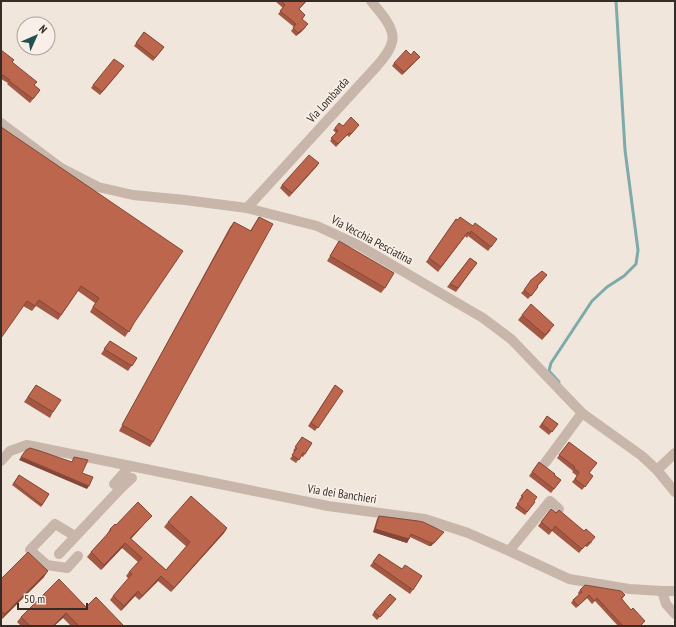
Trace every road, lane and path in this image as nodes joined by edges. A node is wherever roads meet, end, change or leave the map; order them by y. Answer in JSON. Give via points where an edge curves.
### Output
{"nodes":[{"id":1,"x":371,"y":1,"type":"edge"},
{"id":2,"x":1,"y":123,"type":"edge"},
{"id":3,"x":248,"y":208,"type":"junction"},
{"id":4,"x":582,"y":413,"type":"junction"},
{"id":5,"x":675,"y":453,"type":"edge"},
{"id":6,"x":1,"y":460,"type":"edge"},
{"id":7,"x":545,"y":463,"type":"dead end"},
{"id":8,"x":130,"y":466,"type":"junction"},
{"id":9,"x":659,"y":468,"type":"junction"},
{"id":10,"x":132,"y":478,"type":"dead end"},
{"id":11,"x":122,"y":487,"type":"junction"},
{"id":12,"x":675,"y":492,"type":"edge"},
{"id":13,"x":559,"y":509,"type":"edge"},
{"id":14,"x":76,"y":536,"type":"junction"},
{"id":15,"x":509,"y":551,"type":"junction"},
{"id":16,"x":59,"y":554,"type":"dead end"},
{"id":17,"x":78,"y":556,"type":"dead end"},
{"id":18,"x":662,"y":591,"type":"junction"},
{"id":19,"x":675,"y":591,"type":"edge"},
{"id":20,"x":675,"y":614,"type":"edge"}],
"edges":[{"from":1,"to":3,"type":"street","name":"Via Lombarda","via":[[391,27],[393,41],[387,53]]},
{"from":2,"to":3,"type":"street","name":"Via Vecchia Pesciatina","via":[[61,168],[98,188]]},
{"from":3,"to":4,"type":"street","name":"Via Vecchia Pesciatina","via":[[324,229],[358,245],[483,318],[511,339]]},
{"from":4,"to":7,"type":"street"},
{"from":4,"to":9,"type":"street","name":"Via Vecchia Pesciatina"},
{"from":5,"to":9,"type":"street"},
{"from":6,"to":8,"type":"street","name":"Via dei Banchieri","via":[[10,451],[27,445]]},
{"from":8,"to":11,"type":"street","via":[[114,484]]},
{"from":8,"to":15,"type":"street","name":"Via dei Banchieri","via":[[328,506],[425,519],[468,533]]},
{"from":9,"to":12,"type":"street","name":"Via Vecchia Pesciatina"},
{"from":10,"to":11,"type":"street"},
{"from":11,"to":14,"type":"street"},
{"from":13,"to":15,"type":"street","via":[[550,501]]},
{"from":14,"to":16,"type":"street"},
{"from":14,"to":17,"type":"street","via":[[55,524],[30,550],[47,565],[67,568]]},
{"from":15,"to":18,"type":"street","name":"Via dei Banchieri","via":[[569,579],[629,589]]},
{"from":18,"to":19,"type":"street","name":"Via dei Banchieri"},
{"from":18,"to":20,"type":"street","via":[[666,604]]}]}
